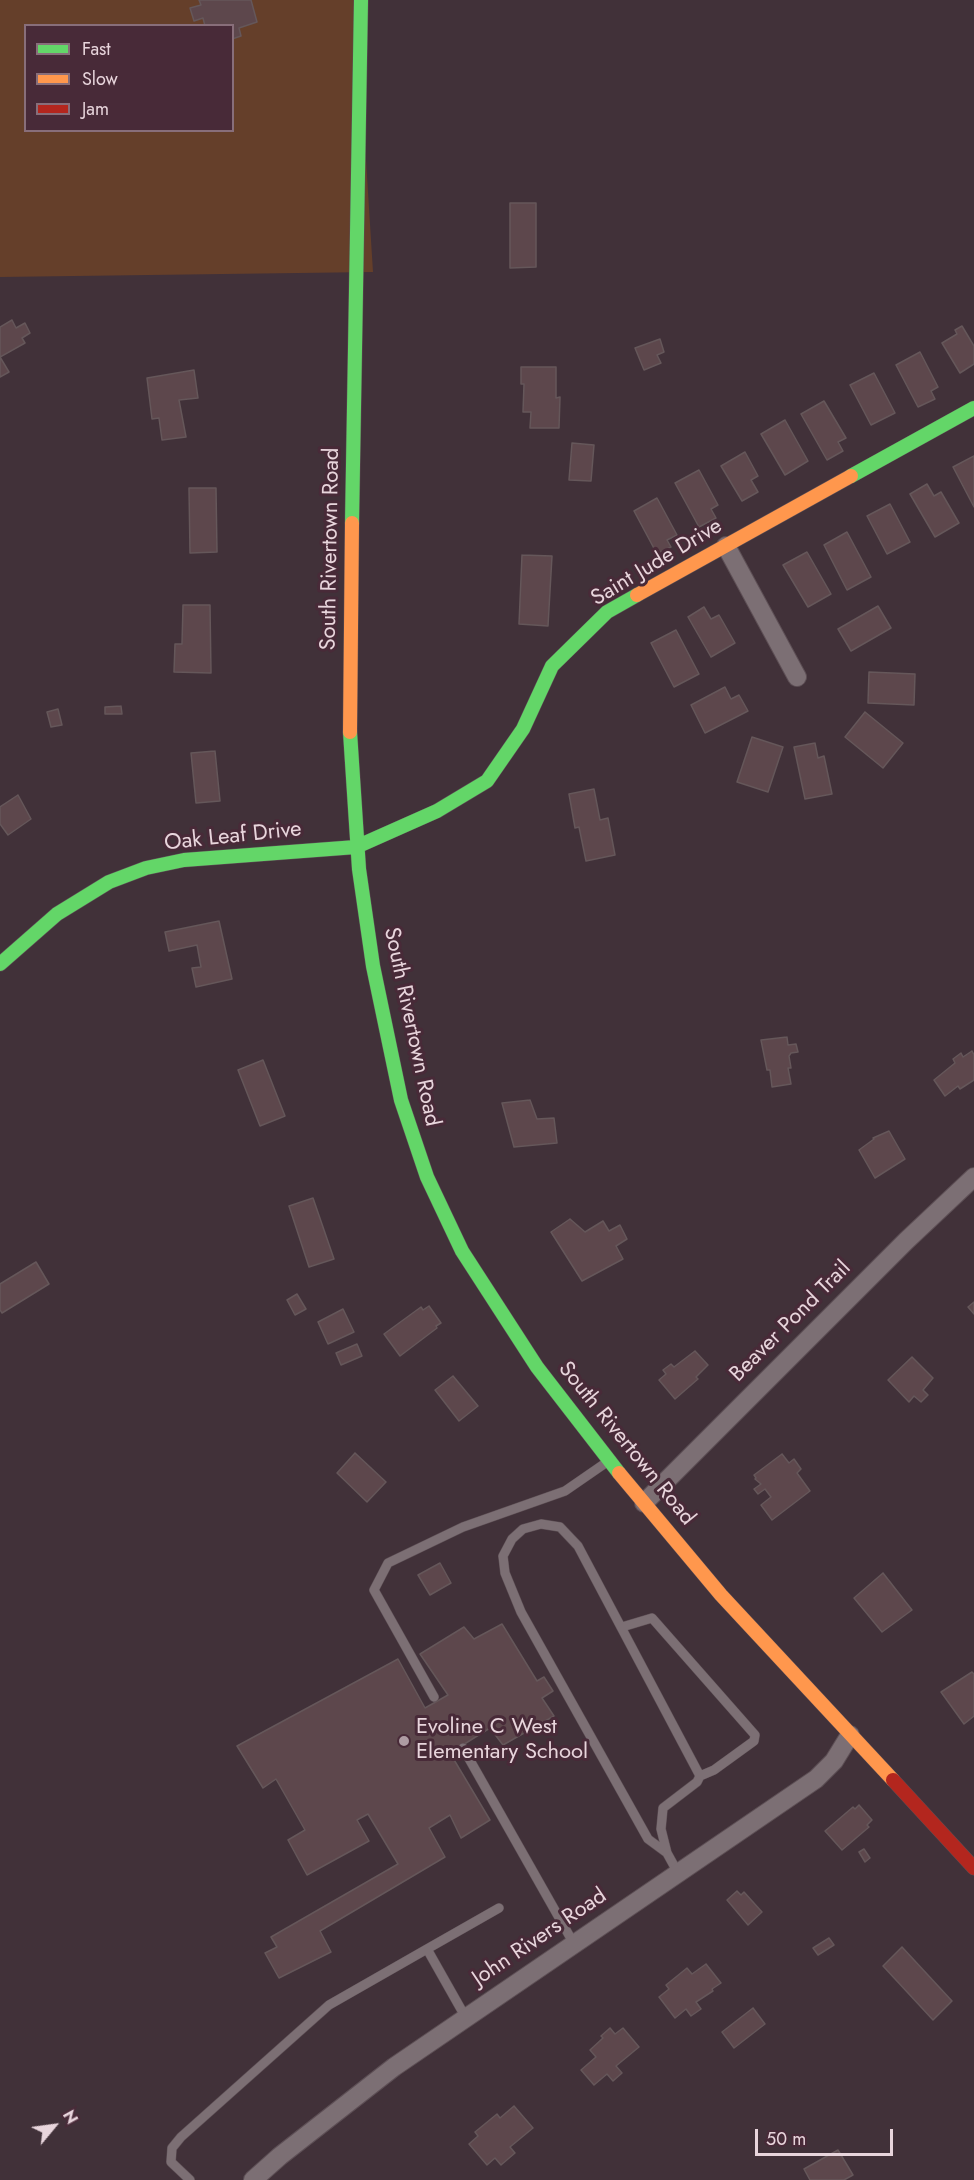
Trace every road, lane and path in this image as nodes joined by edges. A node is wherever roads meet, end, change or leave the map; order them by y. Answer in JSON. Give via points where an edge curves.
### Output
{"nodes":[{"id":1,"x":362,"y":0,"type":"edge"},
{"id":2,"x":974,"y":408,"type":"edge"},
{"id":3,"x":726,"y":546,"type":"junction"},
{"id":4,"x":797,"y":677,"type":"dead end"},
{"id":5,"x":356,"y":847,"type":"junction"},
{"id":6,"x":0,"y":964,"type":"edge"},
{"id":7,"x":974,"y":1178,"type":"edge"},
{"id":8,"x":609,"y":1461,"type":"junction"},
{"id":9,"x":644,"y":1503,"type":"junction"},
{"id":10,"x":621,"y":1627,"type":"junction"},
{"id":11,"x":434,"y":1697,"type":"dead end"},
{"id":12,"x":850,"y":1735,"type":"junction"},
{"id":13,"x":463,"y":1748,"type":"dead end"},
{"id":14,"x":700,"y":1776,"type":"junction"},
{"id":15,"x":667,"y":1853,"type":"junction"},
{"id":16,"x":974,"y":1868,"type":"edge"},
{"id":17,"x":678,"y":1873,"type":"junction"},
{"id":18,"x":499,"y":1908,"type":"dead end"},
{"id":19,"x":574,"y":1944,"type":"junction"},
{"id":20,"x":427,"y":1949,"type":"junction"},
{"id":21,"x":466,"y":2018,"type":"junction"},
{"id":22,"x":190,"y":2180,"type":"edge"},
{"id":23,"x":253,"y":2180,"type":"edge"}],
"edges":[{"from":1,"to":5,"type":"main road","name":"South Rivertown Road","via":[[350,730]]},
{"from":2,"to":3,"type":"main road","name":"Saint Jude Drive"},
{"from":3,"to":4,"type":"street"},
{"from":3,"to":5,"type":"main road","name":"Saint Jude Drive","via":[[607,612],[552,666],[523,729],[487,781],[437,811]]},
{"from":5,"to":6,"type":"main road","name":"Oak Leaf Drive","via":[[184,860],[146,868],[110,882],[57,914]]},
{"from":5,"to":8,"type":"main road","name":"South Rivertown Road","via":[[373,966],[401,1100],[427,1176],[462,1251],[537,1367]]},
{"from":7,"to":9,"type":"street","name":"Beaver Pond Trail"},
{"from":8,"to":9,"type":"main road","name":"South Rivertown Road"},
{"from":8,"to":11,"type":"lane","via":[[565,1491],[463,1527],[388,1563],[374,1590]]},
{"from":9,"to":12,"type":"main road","name":"South Rivertown Road","via":[[721,1595]]},
{"from":10,"to":14,"type":"lane"},
{"from":10,"to":14,"type":"lane","via":[[652,1618],[755,1735],[754,1741]]},
{"from":10,"to":15,"type":"lane","via":[[578,1546],[560,1527],[541,1524],[523,1529],[512,1539],[503,1556],[505,1573],[520,1612],[648,1839]]},
{"from":12,"to":16,"type":"main road","name":"South Rivertown Road"},
{"from":12,"to":17,"type":"street","name":"John Rivers Road","via":[[834,1761],[816,1779]]},
{"from":13,"to":19,"type":"lane"},
{"from":14,"to":15,"type":"lane","via":[[663,1808]]},
{"from":15,"to":17,"type":"lane"},
{"from":17,"to":19,"type":"street","name":"John Rivers Road"},
{"from":18,"to":20,"type":"lane"},
{"from":19,"to":21,"type":"street","name":"John Rivers Road"},
{"from":20,"to":21,"type":"lane"},
{"from":20,"to":22,"type":"lane","via":[[329,2005],[181,2137],[172,2148],[171,2162]]},
{"from":21,"to":23,"type":"street","name":"John Rivers Road","via":[[394,2067]]}]}
